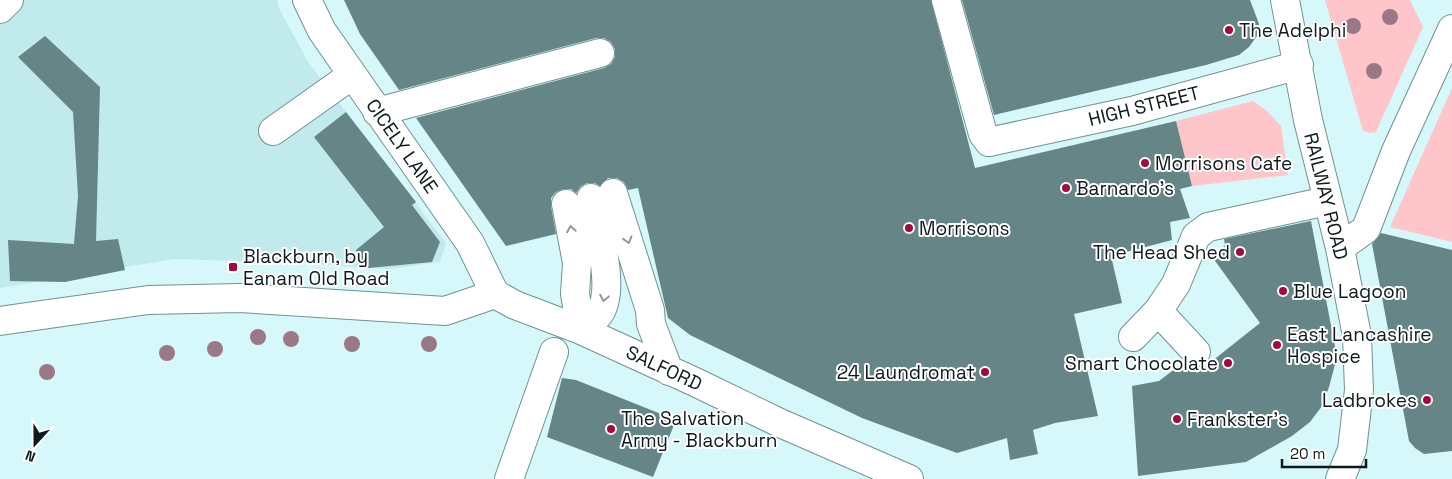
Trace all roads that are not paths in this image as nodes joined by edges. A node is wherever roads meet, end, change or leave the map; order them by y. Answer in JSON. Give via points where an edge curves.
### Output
{"nodes":[{"id":1,"x":8,"y":0,"type":"edge"},
{"id":2,"x":307,"y":0,"type":"edge"},
{"id":3,"x":946,"y":0,"type":"edge"},
{"id":4,"x":1285,"y":0,"type":"edge"},
{"id":5,"x":0,"y":8,"type":"edge"},
{"id":6,"x":1452,"y":29,"type":"edge"},
{"id":7,"x":600,"y":53,"type":"dead end"},
{"id":8,"x":1298,"y":64,"type":"junction"},
{"id":9,"x":352,"y":75,"type":"junction"},
{"id":10,"x":377,"y":112,"type":"junction"},
{"id":11,"x":273,"y":131,"type":"dead end"},
{"id":12,"x":1327,"y":201,"type":"junction"},
{"id":13,"x":1340,"y":248,"type":"junction"},
{"id":14,"x":495,"y":294,"type":"junction"},
{"id":15,"x":1158,"y":311,"type":"junction"},
{"id":16,"x":0,"y":322,"type":"edge"},
{"id":17,"x":581,"y":330,"type":"junction"},
{"id":18,"x":1133,"y":337,"type":"dead end"},
{"id":19,"x":554,"y":352,"type":"dead end"},
{"id":20,"x":1196,"y":352,"type":"dead end"},
{"id":21,"x":669,"y":371,"type":"junction"},
{"id":22,"x":509,"y":479,"type":"edge"},
{"id":23,"x":908,"y":479,"type":"edge"},
{"id":24,"x":1340,"y":479,"type":"edge"}],
"edges":[{"from":1,"to":5,"type":"street"},
{"from":2,"to":9,"type":"street","name":"CICELY LANE","via":[[322,31]]},
{"from":3,"to":8,"type":"street","name":"HIGH STREET","via":[[983,134],[989,142],[1132,111]]},
{"from":4,"to":8,"type":"street","name":"RAILWAY ROAD"},
{"from":6,"to":13,"type":"street","via":[[1396,152],[1366,229]]},
{"from":7,"to":10,"type":"street"},
{"from":8,"to":12,"type":"street","name":"RAILWAY ROAD"},
{"from":9,"to":10,"type":"street","name":"CICELY LANE"},
{"from":9,"to":11,"type":"street"},
{"from":10,"to":14,"type":"street","name":"CICELY LANE","via":[[470,243]]},
{"from":12,"to":13,"type":"street","name":"RAILWAY ROAD"},
{"from":12,"to":15,"type":"street","via":[[1208,227],[1196,236],[1176,284]]},
{"from":13,"to":24,"type":"street","name":"RAILWAY ROAD","via":[[1357,336],[1359,390],[1352,450]]},
{"from":14,"to":16,"type":"street","via":[[445,310],[240,298],[148,300]]},
{"from":14,"to":17,"type":"street","name":"SALFORD"},
{"from":15,"to":18,"type":"street"},
{"from":15,"to":20,"type":"street"},
{"from":17,"to":21,"type":"street","name":"SALFORD"},
{"from":17,"to":21,"type":"street","one_way":true,"via":[[575,294],[577,263],[590,198],[650,310],[651,324]]},
{"from":19,"to":22,"type":"street"},
{"from":21,"to":23,"type":"street","name":"SALFORD"}]}
